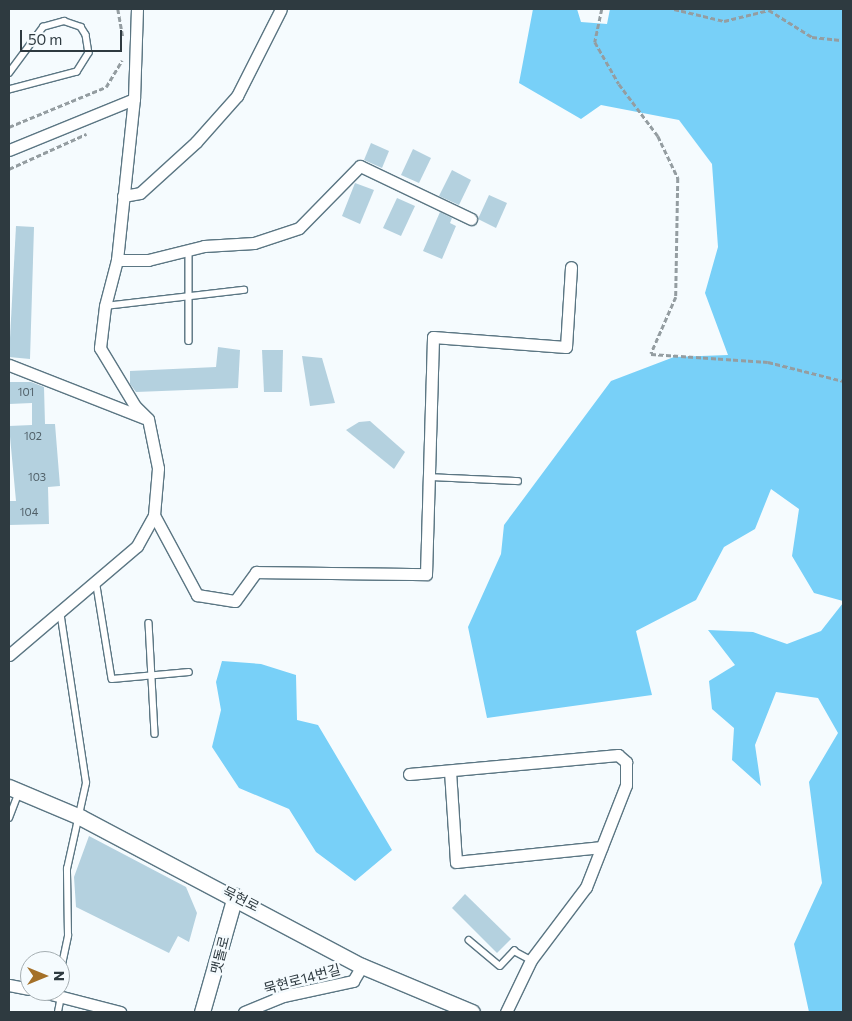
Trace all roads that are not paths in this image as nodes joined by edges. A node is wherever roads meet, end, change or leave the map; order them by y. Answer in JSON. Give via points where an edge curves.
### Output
{"nodes":[{"id":1,"x":138,"y":9,"type":"edge"},
{"id":2,"x":281,"y":9,"type":"edge"},
{"id":3,"x":9,"y":73,"type":"edge"},
{"id":4,"x":9,"y":90,"type":"edge"},
{"id":5,"x":134,"y":99,"type":"junction"},
{"id":6,"x":9,"y":150,"type":"edge"},
{"id":7,"x":123,"y":196,"type":"junction"},
{"id":8,"x":471,"y":219,"type":"dead end"},
{"id":9,"x":189,"y":250,"type":"junction"},
{"id":10,"x":117,"y":260,"type":"junction"},
{"id":11,"x":572,"y":268,"type":"dead end"},
{"id":12,"x":244,"y":290,"type":"dead end"},
{"id":13,"x":189,"y":298,"type":"junction"},
{"id":14,"x":105,"y":306,"type":"junction"},
{"id":15,"x":190,"y":341,"type":"dead end"},
{"id":16,"x":9,"y":365,"type":"edge"},
{"id":17,"x":148,"y":419,"type":"junction"},
{"id":18,"x":429,"y":477,"type":"junction"},
{"id":19,"x":518,"y":481,"type":"dead end"},
{"id":20,"x":154,"y":515,"type":"junction"},
{"id":21,"x":96,"y":580,"type":"junction"},
{"id":22,"x":60,"y":609,"type":"junction"},
{"id":23,"x":149,"y":623,"type":"dead end"},
{"id":24,"x":9,"y":654,"type":"edge"},
{"id":25,"x":189,"y":672,"type":"dead end"},
{"id":26,"x":152,"y":675,"type":"junction"},
{"id":27,"x":155,"y":734,"type":"dead end"},
{"id":28,"x":450,"y":771,"type":"junction"},
{"id":29,"x":409,"y":774,"type":"dead end"},
{"id":30,"x":14,"y":789,"type":"edge"},
{"id":31,"x":9,"y":818,"type":"edge"},
{"id":32,"x":80,"y":818,"type":"junction"},
{"id":33,"x":601,"y":847,"type":"junction"},
{"id":34,"x":235,"y":896,"type":"junction"},
{"id":35,"x":469,"y":940,"type":"dead end"},
{"id":36,"x":65,"y":951,"type":"edge"},
{"id":37,"x":530,"y":960,"type":"junction"},
{"id":38,"x":362,"y":966,"type":"junction"},
{"id":39,"x":70,"y":998,"type":"edge"},
{"id":40,"x":120,"y":1012,"type":"edge"},
{"id":41,"x":202,"y":1012,"type":"edge"},
{"id":42,"x":244,"y":1012,"type":"edge"},
{"id":43,"x":472,"y":1012,"type":"edge"},
{"id":44,"x":506,"y":1012,"type":"edge"}],
"edges":[{"from":1,"to":5,"type":"street"},
{"from":2,"to":7,"type":"street","via":[[237,96],[196,142],[140,193]]},
{"from":3,"to":4,"type":"lane","via":[[43,27],[64,21],[81,27],[89,53],[77,72]]},
{"from":5,"to":6,"type":"street"},
{"from":5,"to":7,"type":"street"},
{"from":7,"to":10,"type":"street"},
{"from":8,"to":9,"type":"street","via":[[360,166],[299,228],[254,243]]},
{"from":9,"to":10,"type":"street","via":[[148,260]]},
{"from":9,"to":13,"type":"lane"},
{"from":10,"to":14,"type":"street"},
{"from":11,"to":18,"type":"street","via":[[566,346],[433,337]]},
{"from":12,"to":13,"type":"lane"},
{"from":13,"to":14,"type":"lane"},
{"from":13,"to":15,"type":"lane"},
{"from":14,"to":17,"type":"street","via":[[100,348],[135,406]]},
{"from":16,"to":17,"type":"street"},
{"from":17,"to":20,"type":"street","via":[[158,468]]},
{"from":18,"to":19,"type":"lane"},
{"from":18,"to":20,"type":"street","via":[[426,574],[256,572],[236,601],[197,595]]},
{"from":20,"to":21,"type":"street","via":[[137,546]]},
{"from":21,"to":22,"type":"street"},
{"from":21,"to":26,"type":"lane","via":[[112,679]]},
{"from":22,"to":24,"type":"street"},
{"from":22,"to":32,"type":"lane","via":[[84,751],[86,783]]},
{"from":23,"to":26,"type":"lane"},
{"from":25,"to":26,"type":"lane"},
{"from":26,"to":27,"type":"lane"},
{"from":28,"to":29,"type":"street"},
{"from":28,"to":33,"type":"street","via":[[456,862]]},
{"from":28,"to":33,"type":"street","via":[[618,755],[626,762],[626,785]]},
{"from":30,"to":31,"type":"lane"},
{"from":30,"to":32,"type":"street","name":"묵현로"},
{"from":32,"to":34,"type":"street","name":"묵현로"},
{"from":32,"to":36,"type":"lane","via":[[67,869],[68,936]]},
{"from":33,"to":37,"type":"street","via":[[586,887]]},
{"from":34,"to":38,"type":"street","name":"묵현로"},
{"from":34,"to":41,"type":"street","name":"맷돌로"},
{"from":35,"to":37,"type":"lane","via":[[500,966],[514,951]]},
{"from":37,"to":44,"type":"street"},
{"from":38,"to":42,"type":"street","name":"묵현로14번길","via":[[352,980],[283,996]]},
{"from":38,"to":43,"type":"street","name":"묵현로"},
{"from":39,"to":40,"type":"street"}]}
